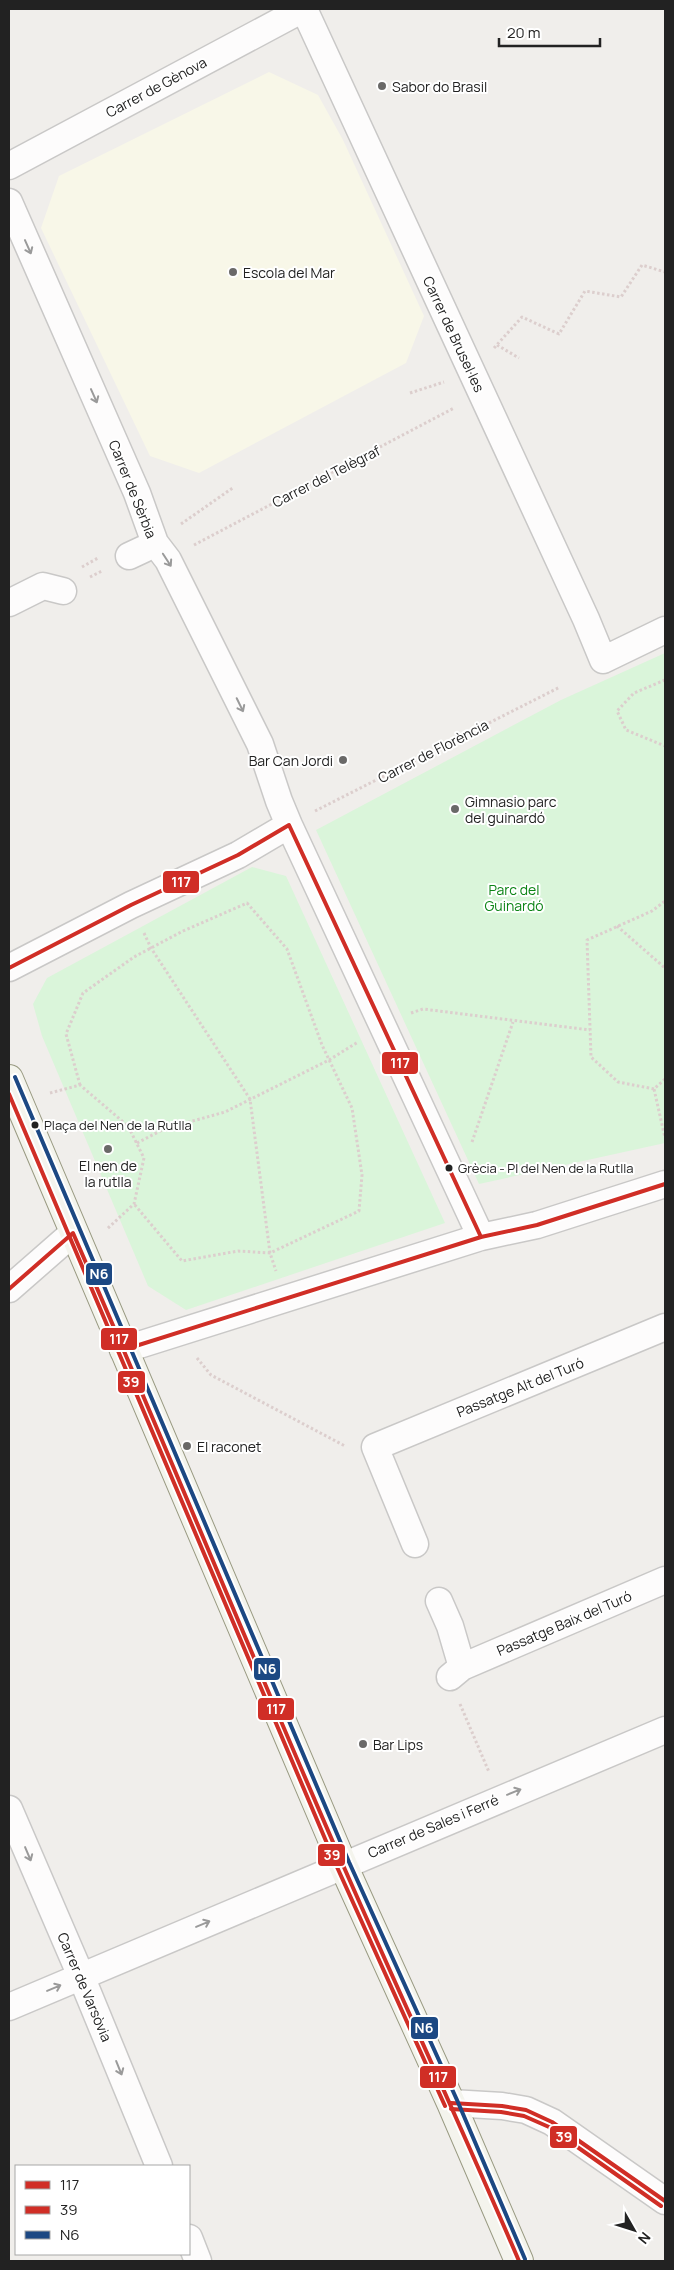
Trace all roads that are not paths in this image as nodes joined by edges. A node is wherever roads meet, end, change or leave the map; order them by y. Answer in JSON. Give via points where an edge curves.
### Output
{"nodes":[{"id":1,"x":304,"y":9,"type":"edge"},
{"id":2,"x":9,"y":166,"type":"edge"},
{"id":3,"x":9,"y":202,"type":"edge"},
{"id":4,"x":53,"y":589,"type":"road end"},
{"id":5,"x":9,"y":603,"type":"edge"},
{"id":6,"x":665,"y":630,"type":"edge"},
{"id":7,"x":289,"y":825,"type":"junction"},
{"id":8,"x":9,"y":968,"type":"edge"},
{"id":9,"x":9,"y":1079,"type":"edge"},
{"id":10,"x":665,"y":1184,"type":"edge"},
{"id":11,"x":73,"y":1233,"type":"junction"},
{"id":12,"x":481,"y":1237,"type":"junction"},
{"id":13,"x":9,"y":1289,"type":"edge"},
{"id":14,"x":665,"y":1327,"type":"edge"},
{"id":15,"x":123,"y":1350,"type":"junction"},
{"id":16,"x":415,"y":1544,"type":"dead end"},
{"id":17,"x":665,"y":1580,"type":"edge"},
{"id":18,"x":439,"y":1601,"type":"dead end"},
{"id":19,"x":665,"y":1730,"type":"edge"},
{"id":20,"x":9,"y":1809,"type":"edge"},
{"id":21,"x":343,"y":1865,"type":"junction"},
{"id":22,"x":81,"y":1976,"type":"junction"},
{"id":23,"x":9,"y":2007,"type":"edge"},
{"id":24,"x":451,"y":2103,"type":"junction"},
{"id":25,"x":159,"y":2165,"type":"edge"},
{"id":26,"x":665,"y":2201,"type":"edge"},
{"id":27,"x":190,"y":2241,"type":"edge"},
{"id":28,"x":198,"y":2261,"type":"edge"},
{"id":29,"x":519,"y":2261,"type":"edge"}],
"edges":[{"from":1,"to":2,"type":"street","name":"Carrer de Gènova"},
{"from":1,"to":6,"type":"street","name":"Carrer de Brusel·les","via":[[603,660]]},
{"from":3,"to":7,"type":"street","name":"Carrer de Sèrbia","one_way":true,"via":[[155,543],[168,560],[260,744],[278,802]]},
{"from":4,"to":5,"type":"street"},
{"from":7,"to":8,"type":"street","via":[[238,855],[131,905]]},
{"from":7,"to":12,"type":"street","name":"Carrer de Sèrbia"},
{"from":9,"to":11,"type":"street"},
{"from":10,"to":12,"type":"street","via":[[537,1225]]},
{"from":11,"to":13,"type":"street"},
{"from":11,"to":15,"type":"street"},
{"from":12,"to":15,"type":"street"},
{"from":14,"to":16,"type":"street","name":"Passatge Alt del Turó","via":[[375,1447]]},
{"from":15,"to":21,"type":"street"},
{"from":17,"to":18,"type":"street","name":"Passatge Baix del Turó","via":[[456,1672],[450,1626]]},
{"from":21,"to":19,"type":"street","name":"Carrer de Sales i Ferré","one_way":true},
{"from":20,"to":22,"type":"street","name":"Carrer de Varsòvia","one_way":true},
{"from":22,"to":21,"type":"street","name":"Carrer de Sales i Ferré","one_way":true},
{"from":21,"to":24,"type":"street"},
{"from":23,"to":22,"type":"street","name":"Carrer de Sales i Ferré","one_way":true},
{"from":22,"to":25,"type":"street","name":"Carrer de Varsòvia","one_way":true},
{"from":24,"to":26,"type":"street","via":[[526,2110],[552,2122]]},
{"from":24,"to":29,"type":"street"},
{"from":27,"to":28,"type":"street"}]}
